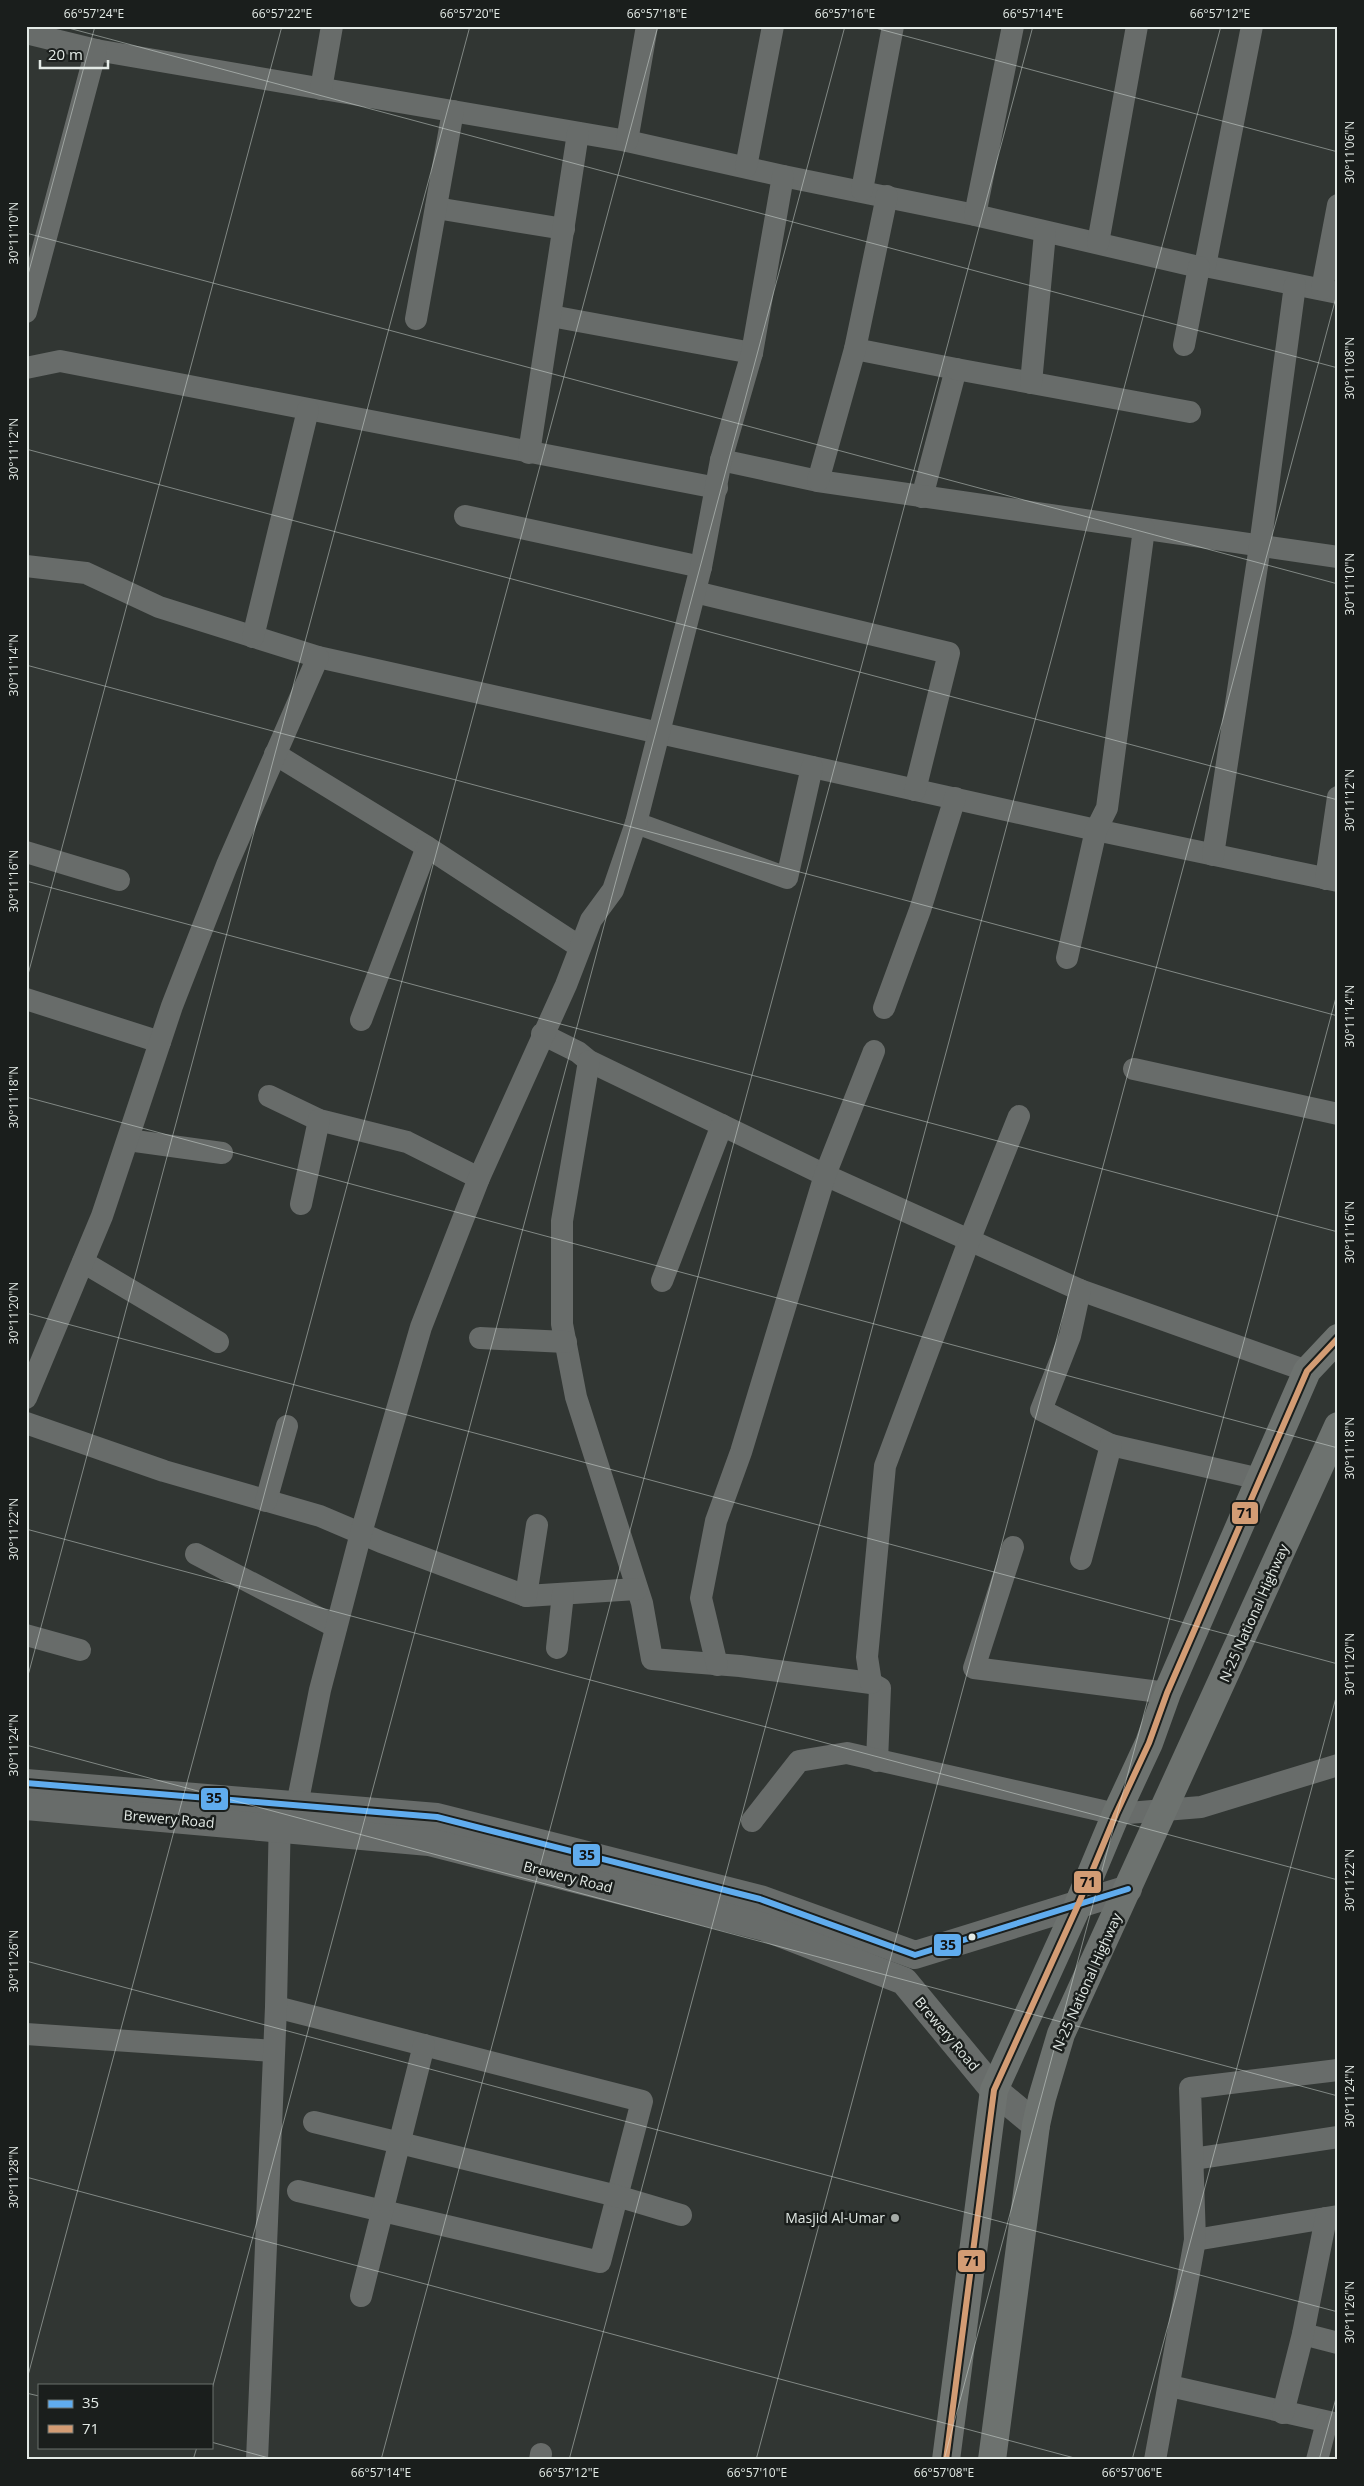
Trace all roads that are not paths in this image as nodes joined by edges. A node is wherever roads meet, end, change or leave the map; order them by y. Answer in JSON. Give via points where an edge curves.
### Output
{"nodes":[{"id":1,"x":332,"y":26,"type":"edge"},
{"id":2,"x":647,"y":26,"type":"edge"},
{"id":3,"x":773,"y":26,"type":"edge"},
{"id":4,"x":893,"y":26,"type":"edge"},
{"id":5,"x":1013,"y":26,"type":"edge"},
{"id":6,"x":1137,"y":26,"type":"edge"},
{"id":7,"x":1252,"y":26,"type":"edge"},
{"id":8,"x":26,"y":33,"type":"edge"},
{"id":9,"x":96,"y":50,"type":"junction"},
{"id":10,"x":321,"y":88,"type":"junction"},
{"id":11,"x":453,"y":111,"type":"junction"},
{"id":12,"x":578,"y":133,"type":"junction"},
{"id":13,"x":627,"y":141,"type":"junction"},
{"id":14,"x":746,"y":167,"type":"junction"},
{"id":15,"x":784,"y":176,"type":"junction"},
{"id":16,"x":862,"y":190,"type":"junction"},
{"id":17,"x":887,"y":196,"type":"junction"},
{"id":18,"x":1338,"y":205,"type":"edge"},
{"id":19,"x":436,"y":208,"type":"junction"},
{"id":20,"x":975,"y":215,"type":"junction"},
{"id":21,"x":564,"y":229,"type":"junction"},
{"id":22,"x":1045,"y":233,"type":"junction"},
{"id":23,"x":1098,"y":243,"type":"junction"},
{"id":24,"x":32,"y":265,"type":"edge"},
{"id":25,"x":1202,"y":266,"type":"junction"},
{"id":26,"x":1295,"y":285,"type":"junction"},
{"id":27,"x":1330,"y":291,"type":"edge"},
{"id":28,"x":26,"y":312,"type":"edge"},
{"id":29,"x":552,"y":316,"type":"junction"},
{"id":30,"x":416,"y":319,"type":"dead end"},
{"id":31,"x":1184,"y":345,"type":"dead end"},
{"id":32,"x":855,"y":349,"type":"junction"},
{"id":33,"x":752,"y":353,"type":"junction"},
{"id":34,"x":26,"y":368,"type":"edge"},
{"id":35,"x":956,"y":369,"type":"junction"},
{"id":36,"x":1031,"y":383,"type":"junction"},
{"id":37,"x":308,"y":410,"type":"junction"},
{"id":38,"x":1190,"y":412,"type":"dead end"},
{"id":39,"x":529,"y":454,"type":"junction"},
{"id":40,"x":721,"y":460,"type":"junction"},
{"id":41,"x":818,"y":481,"type":"junction"},
{"id":42,"x":717,"y":488,"type":"junction"},
{"id":43,"x":922,"y":497,"type":"junction"},
{"id":44,"x":465,"y":516,"type":"dead end"},
{"id":45,"x":1144,"y":529,"type":"junction"},
{"id":46,"x":1260,"y":546,"type":"junction"},
{"id":47,"x":1338,"y":557,"type":"edge"},
{"id":48,"x":26,"y":566,"type":"edge"},
{"id":49,"x":701,"y":567,"type":"junction"},
{"id":50,"x":695,"y":592,"type":"junction"},
{"id":51,"x":254,"y":637,"type":"junction"},
{"id":52,"x":318,"y":657,"type":"junction"},
{"id":53,"x":658,"y":733,"type":"junction"},
{"id":54,"x":275,"y":754,"type":"junction"},
{"id":55,"x":812,"y":767,"type":"junction"},
{"id":56,"x":915,"y":790,"type":"junction"},
{"id":57,"x":1338,"y":797,"type":"edge"},
{"id":58,"x":955,"y":798,"type":"junction"},
{"id":59,"x":636,"y":823,"type":"junction"},
{"id":60,"x":1096,"y":830,"type":"junction"},
{"id":61,"x":426,"y":848,"type":"junction"},
{"id":62,"x":26,"y":852,"type":"edge"},
{"id":63,"x":1213,"y":855,"type":"junction"},
{"id":64,"x":118,"y":880,"type":"dead end"},
{"id":65,"x":1332,"y":880,"type":"edge"},
{"id":66,"x":580,"y":947,"type":"junction"},
{"id":67,"x":1067,"y":958,"type":"dead end"},
{"id":68,"x":26,"y":999,"type":"edge"},
{"id":69,"x":884,"y":1008,"type":"dead end"},
{"id":70,"x":360,"y":1020,"type":"dead end"},
{"id":71,"x":542,"y":1034,"type":"junction"},
{"id":72,"x":160,"y":1042,"type":"junction"},
{"id":73,"x":874,"y":1052,"type":"dead end"},
{"id":74,"x":589,"y":1061,"type":"junction"},
{"id":75,"x":1134,"y":1069,"type":"dead end"},
{"id":76,"x":269,"y":1096,"type":"dead end"},
{"id":77,"x":1338,"y":1114,"type":"edge"},
{"id":78,"x":1019,"y":1116,"type":"dead end"},
{"id":79,"x":319,"y":1120,"type":"junction"},
{"id":80,"x":722,"y":1125,"type":"junction"},
{"id":81,"x":128,"y":1140,"type":"junction"},
{"id":82,"x":222,"y":1153,"type":"dead end"},
{"id":83,"x":825,"y":1175,"type":"junction"},
{"id":84,"x":479,"y":1178,"type":"junction"},
{"id":85,"x":301,"y":1204,"type":"dead end"},
{"id":86,"x":969,"y":1241,"type":"junction"},
{"id":87,"x":83,"y":1262,"type":"junction"},
{"id":88,"x":662,"y":1281,"type":"dead end"},
{"id":89,"x":1080,"y":1290,"type":"junction"},
{"id":90,"x":480,"y":1338,"type":"dead end"},
{"id":91,"x":1338,"y":1338,"type":"edge"},
{"id":92,"x":218,"y":1342,"type":"dead end"},
{"id":93,"x":566,"y":1342,"type":"junction"},
{"id":94,"x":1307,"y":1372,"type":"junction"},
{"id":95,"x":26,"y":1398,"type":"edge"},
{"id":96,"x":26,"y":1423,"type":"edge"},
{"id":97,"x":287,"y":1426,"type":"dead end"},
{"id":98,"x":1338,"y":1426,"type":"edge"},
{"id":99,"x":1111,"y":1444,"type":"junction"},
{"id":100,"x":1260,"y":1479,"type":"junction"},
{"id":101,"x":266,"y":1500,"type":"junction"},
{"id":102,"x":537,"y":1525,"type":"dead end"},
{"id":103,"x":361,"y":1533,"type":"junction"},
{"id":104,"x":1013,"y":1547,"type":"dead end"},
{"id":105,"x":196,"y":1554,"type":"dead end"},
{"id":106,"x":1081,"y":1559,"type":"dead end"},
{"id":107,"x":637,"y":1589,"type":"junction"},
{"id":108,"x":563,"y":1594,"type":"junction"},
{"id":109,"x":526,"y":1596,"type":"junction"},
{"id":110,"x":336,"y":1627,"type":"junction"},
{"id":111,"x":26,"y":1635,"type":"edge"},
{"id":112,"x":557,"y":1648,"type":"dead end"},
{"id":113,"x":80,"y":1650,"type":"dead end"},
{"id":114,"x":717,"y":1665,"type":"junction"},
{"id":115,"x":871,"y":1683,"type":"junction"},
{"id":116,"x":1167,"y":1693,"type":"junction"},
{"id":117,"x":877,"y":1761,"type":"junction"},
{"id":118,"x":1338,"y":1765,"type":"edge"},
{"id":119,"x":26,"y":1783,"type":"edge"},
{"id":120,"x":26,"y":1806,"type":"edge"},
{"id":121,"x":1165,"y":1810,"type":"junction"},
{"id":122,"x":286,"y":1813,"type":"junction"},
{"id":123,"x":1116,"y":1814,"type":"junction"},
{"id":124,"x":752,"y":1821,"type":"dead end"},
{"id":125,"x":1128,"y":1889,"type":"junction"},
{"id":126,"x":1078,"y":1905,"type":"junction"},
{"id":127,"x":915,"y":1955,"type":"junction"},
{"id":128,"x":904,"y":1981,"type":"junction"},
{"id":129,"x":276,"y":2006,"type":"junction"},
{"id":130,"x":26,"y":2034,"type":"edge"},
{"id":131,"x":424,"y":2045,"type":"junction"},
{"id":132,"x":274,"y":2051,"type":"junction"},
{"id":133,"x":1338,"y":2070,"type":"edge"},
{"id":134,"x":994,"y":2090,"type":"junction"},
{"id":135,"x":314,"y":2122,"type":"dead end"},
{"id":136,"x":1036,"y":2125,"type":"junction"},
{"id":137,"x":1338,"y":2137,"type":"edge"},
{"id":138,"x":399,"y":2143,"type":"junction"},
{"id":139,"x":1193,"y":2159,"type":"junction"},
{"id":140,"x":298,"y":2191,"type":"dead end"},
{"id":141,"x":616,"y":2196,"type":"junction"},
{"id":142,"x":381,"y":2210,"type":"junction"},
{"id":143,"x":681,"y":2216,"type":"dead end"},
{"id":144,"x":1332,"y":2217,"type":"edge"},
{"id":145,"x":1194,"y":2240,"type":"junction"},
{"id":146,"x":361,"y":2296,"type":"dead end"},
{"id":147,"x":1303,"y":2334,"type":"junction"},
{"id":148,"x":1338,"y":2343,"type":"edge"},
{"id":149,"x":1170,"y":2386,"type":"junction"},
{"id":150,"x":1283,"y":2413,"type":"junction"},
{"id":151,"x":1332,"y":2423,"type":"edge"},
{"id":152,"x":257,"y":2460,"type":"edge"},
{"id":153,"x":946,"y":2460,"type":"edge"},
{"id":154,"x":992,"y":2460,"type":"edge"},
{"id":155,"x":1155,"y":2460,"type":"edge"},
{"id":156,"x":1317,"y":2460,"type":"edge"}],
"edges":[{"from":1,"to":10,"type":"street"},
{"from":2,"to":13,"type":"street"},
{"from":3,"to":14,"type":"street"},
{"from":4,"to":16,"type":"street"},
{"from":5,"to":20,"type":"street"},
{"from":6,"to":23,"type":"street"},
{"from":7,"to":25,"type":"street"},
{"from":8,"to":9,"type":"street"},
{"from":9,"to":10,"type":"street"},
{"from":9,"to":24,"type":"street"},
{"from":10,"to":11,"type":"street"},
{"from":11,"to":12,"type":"street"},
{"from":11,"to":19,"type":"street"},
{"from":12,"to":13,"type":"street"},
{"from":12,"to":21,"type":"street"},
{"from":13,"to":14,"type":"street"},
{"from":14,"to":15,"type":"street"},
{"from":15,"to":16,"type":"street"},
{"from":15,"to":33,"type":"street"},
{"from":16,"to":17,"type":"street"},
{"from":17,"to":20,"type":"street"},
{"from":17,"to":32,"type":"street"},
{"from":18,"to":27,"type":"street"},
{"from":19,"to":21,"type":"street"},
{"from":19,"to":30,"type":"street"},
{"from":20,"to":22,"type":"street"},
{"from":21,"to":29,"type":"street"},
{"from":22,"to":23,"type":"street"},
{"from":22,"to":36,"type":"street"},
{"from":23,"to":25,"type":"street"},
{"from":24,"to":28,"type":"street"},
{"from":25,"to":26,"type":"street"},
{"from":25,"to":31,"type":"street"},
{"from":26,"to":27,"type":"street"},
{"from":26,"to":46,"type":"street"},
{"from":29,"to":33,"type":"street"},
{"from":29,"to":39,"type":"street"},
{"from":32,"to":35,"type":"street"},
{"from":32,"to":41,"type":"street"},
{"from":33,"to":40,"type":"street"},
{"from":34,"to":37,"type":"street","via":[[60,360]]},
{"from":35,"to":36,"type":"street"},
{"from":35,"to":43,"type":"street"},
{"from":36,"to":38,"type":"street"},
{"from":37,"to":39,"type":"street"},
{"from":37,"to":51,"type":"street"},
{"from":39,"to":42,"type":"street"},
{"from":40,"to":41,"type":"street"},
{"from":40,"to":42,"type":"street"},
{"from":41,"to":43,"type":"street"},
{"from":42,"to":49,"type":"street"},
{"from":43,"to":45,"type":"street"},
{"from":44,"to":49,"type":"street"},
{"from":45,"to":46,"type":"street"},
{"from":45,"to":60,"type":"street","via":[[1107,808]]},
{"from":46,"to":47,"type":"street"},
{"from":46,"to":63,"type":"street"},
{"from":48,"to":51,"type":"street","via":[[86,573],[159,607]]},
{"from":49,"to":50,"type":"street"},
{"from":50,"to":53,"type":"street"},
{"from":50,"to":56,"type":"street","via":[[949,653]]},
{"from":51,"to":52,"type":"street"},
{"from":52,"to":53,"type":"street"},
{"from":52,"to":54,"type":"street"},
{"from":53,"to":55,"type":"street"},
{"from":53,"to":59,"type":"street"},
{"from":54,"to":61,"type":"street"},
{"from":54,"to":72,"type":"street","via":[[224,874]]},
{"from":55,"to":56,"type":"street"},
{"from":55,"to":59,"type":"street","via":[[787,878]]},
{"from":56,"to":58,"type":"street"},
{"from":57,"to":65,"type":"street"},
{"from":58,"to":60,"type":"street"},
{"from":58,"to":69,"type":"street","via":[[920,910]]},
{"from":59,"to":66,"type":"street","via":[[613,890],[591,920]]},
{"from":60,"to":63,"type":"street"},
{"from":60,"to":67,"type":"street"},
{"from":61,"to":66,"type":"street"},
{"from":61,"to":70,"type":"street"},
{"from":62,"to":64,"type":"street"},
{"from":63,"to":65,"type":"street"},
{"from":66,"to":71,"type":"street"},
{"from":68,"to":72,"type":"street"},
{"from":71,"to":74,"type":"street"},
{"from":71,"to":84,"type":"street"},
{"from":72,"to":81,"type":"street"},
{"from":73,"to":83,"type":"street"},
{"from":74,"to":80,"type":"street"},
{"from":74,"to":93,"type":"street","via":[[562,1221],[562,1324]]},
{"from":75,"to":77,"type":"street"},
{"from":76,"to":79,"type":"street"},
{"from":78,"to":86,"type":"street"},
{"from":79,"to":84,"type":"street","via":[[407,1142]]},
{"from":79,"to":85,"type":"street"},
{"from":80,"to":83,"type":"street"},
{"from":80,"to":88,"type":"street"},
{"from":81,"to":82,"type":"street"},
{"from":81,"to":87,"type":"street"},
{"from":83,"to":86,"type":"street"},
{"from":83,"to":114,"type":"street","via":[[741,1452],[716,1521],[701,1598]]},
{"from":84,"to":103,"type":"street","via":[[421,1327]]},
{"from":86,"to":89,"type":"street"},
{"from":86,"to":115,"type":"street","via":[[885,1466],[867,1657]]},
{"from":87,"to":92,"type":"street"},
{"from":87,"to":95,"type":"street"},
{"from":89,"to":94,"type":"street"},
{"from":89,"to":99,"type":"street","via":[[1070,1336],[1041,1410]]},
{"from":90,"to":93,"type":"street"},
{"from":91,"to":94,"type":"highway"},
{"from":93,"to":107,"type":"street","via":[[576,1397]]},
{"from":94,"to":100,"type":"highway"},
{"from":96,"to":101,"type":"street","via":[[164,1471]]},
{"from":97,"to":101,"type":"street"},
{"from":98,"to":121,"type":"highway","name":"N-25 National Highway"},
{"from":99,"to":100,"type":"street"},
{"from":99,"to":106,"type":"street"},
{"from":100,"to":116,"type":"highway"},
{"from":101,"to":103,"type":"street","via":[[320,1516]]},
{"from":102,"to":109,"type":"street"},
{"from":103,"to":109,"type":"street"},
{"from":103,"to":110,"type":"street"},
{"from":104,"to":116,"type":"street","via":[[974,1668]]},
{"from":105,"to":110,"type":"street"},
{"from":107,"to":108,"type":"street"},
{"from":107,"to":114,"type":"street","via":[[652,1659]]},
{"from":108,"to":109,"type":"street"},
{"from":108,"to":112,"type":"street"},
{"from":110,"to":122,"type":"street"},
{"from":111,"to":113,"type":"street"},
{"from":114,"to":115,"type":"street"},
{"from":115,"to":117,"type":"street","via":[[880,1688]]},
{"from":116,"to":123,"type":"highway"},
{"from":117,"to":123,"type":"street"},
{"from":117,"to":124,"type":"street","via":[[847,1753],[799,1761]]},
{"from":118,"to":121,"type":"street","via":[[1201,1807]]},
{"from":119,"to":122,"type":"main road","name":"Brewery Road"},
{"from":120,"to":122,"type":"main road","name":"Brewery Road"},
{"from":121,"to":123,"type":"street"},
{"from":121,"to":125,"type":"highway","name":"N-25 National Highway"},
{"from":122,"to":127,"type":"main road","name":"Brewery Road","via":[[437,1817],[760,1899]]},
{"from":122,"to":128,"type":"main road","name":"Brewery Road","via":[[429,1842],[764,1927]]},
{"from":122,"to":129,"type":"street"},
{"from":123,"to":126,"type":"highway"},
{"from":125,"to":126,"type":"main road"},
{"from":125,"to":136,"type":"highway","name":"N-25 National Highway","via":[[1061,2034]]},
{"from":126,"to":127,"type":"main road"},
{"from":126,"to":134,"type":"highway"},
{"from":127,"to":128,"type":"main road"},
{"from":128,"to":134,"type":"main road","name":"Brewery Road"},
{"from":129,"to":131,"type":"street"},
{"from":129,"to":132,"type":"street"},
{"from":130,"to":132,"type":"street"},
{"from":131,"to":138,"type":"street"},
{"from":131,"to":141,"type":"street","via":[[642,2101]]},
{"from":132,"to":152,"type":"street"},
{"from":133,"to":139,"type":"street","via":[[1190,2088]]},
{"from":134,"to":136,"type":"main road","name":"Brewery Road"},
{"from":134,"to":153,"type":"highway"},
{"from":135,"to":138,"type":"street"},
{"from":136,"to":154,"type":"highway","name":"N-25 National Highway"},
{"from":137,"to":139,"type":"street"},
{"from":138,"to":141,"type":"street"},
{"from":138,"to":142,"type":"street"},
{"from":139,"to":145,"type":"street"},
{"from":140,"to":142,"type":"street"},
{"from":141,"to":142,"type":"street","via":[[600,2262]]},
{"from":141,"to":143,"type":"street"},
{"from":142,"to":146,"type":"street"},
{"from":144,"to":145,"type":"street"},
{"from":144,"to":147,"type":"street"},
{"from":145,"to":149,"type":"street"},
{"from":147,"to":148,"type":"street"},
{"from":147,"to":150,"type":"street"},
{"from":149,"to":150,"type":"street"},
{"from":149,"to":155,"type":"street"},
{"from":150,"to":151,"type":"street"},
{"from":151,"to":156,"type":"street"}]}
